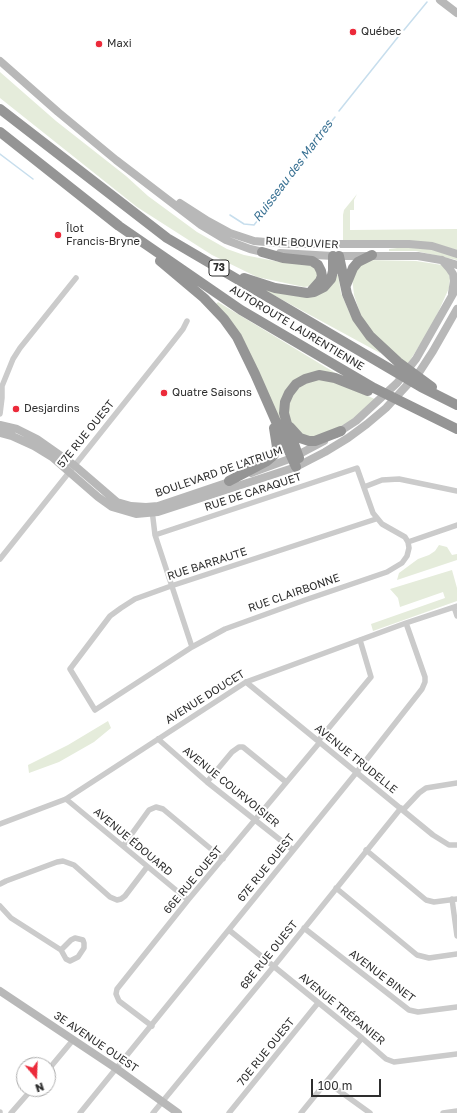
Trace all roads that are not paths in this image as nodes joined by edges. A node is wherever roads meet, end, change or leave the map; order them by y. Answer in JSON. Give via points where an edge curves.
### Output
{"nodes":[{"id":1,"x":440,"y":0,"type":"edge"},
{"id":2,"x":457,"y":14,"type":"edge"},
{"id":3,"x":0,"y":61,"type":"edge"},
{"id":4,"x":0,"y":109,"type":"edge"},
{"id":5,"x":0,"y":132,"type":"edge"},
{"id":6,"x":142,"y":180,"type":"junction"},
{"id":7,"x":119,"y":226,"type":"junction"},
{"id":8,"x":336,"y":245,"type":"junction"},
{"id":9,"x":262,"y":252,"type":"junction"},
{"id":10,"x":457,"y":254,"type":"edge"},
{"id":11,"x":372,"y":255,"type":"junction"},
{"id":12,"x":336,"y":256,"type":"junction"},
{"id":13,"x":441,"y":260,"type":"junction"},
{"id":14,"x":457,"y":264,"type":"edge"},
{"id":15,"x":225,"y":272,"type":"junction"},
{"id":16,"x":76,"y":278,"type":"dead end"},
{"id":17,"x":346,"y":287,"type":"junction"},
{"id":18,"x":457,"y":287,"type":"edge"},
{"id":19,"x":307,"y":293,"type":"junction"},
{"id":20,"x":451,"y":298,"type":"junction"},
{"id":21,"x":457,"y":309,"type":"edge"},
{"id":22,"x":187,"y":321,"type":"dead end"},
{"id":23,"x":395,"y":365,"type":"junction"},
{"id":24,"x":1,"y":388,"type":"edge"},
{"id":25,"x":373,"y":390,"type":"junction"},
{"id":26,"x":267,"y":403,"type":"junction"},
{"id":27,"x":455,"y":404,"type":"edge"},
{"id":28,"x":0,"y":414,"type":"edge"},
{"id":29,"x":287,"y":424,"type":"junction"},
{"id":30,"x":0,"y":425,"type":"edge"},
{"id":31,"x":457,"y":429,"type":"edge"},
{"id":32,"x":341,"y":431,"type":"junction"},
{"id":33,"x":0,"y":434,"type":"edge"},
{"id":34,"x":297,"y":461,"type":"junction"},
{"id":35,"x":72,"y":468,"type":"junction"},
{"id":36,"x":229,"y":481,"type":"junction"},
{"id":37,"x":364,"y":487,"type":"junction"},
{"id":38,"x":457,"y":491,"type":"edge"},
{"id":39,"x":152,"y":510,"type":"junction"},
{"id":40,"x":376,"y":519,"type":"junction"},
{"id":41,"x":457,"y":525,"type":"edge"},
{"id":42,"x":155,"y":535,"type":"junction"},
{"id":43,"x":408,"y":542,"type":"junction"},
{"id":44,"x":0,"y":559,"type":"edge"},
{"id":45,"x":171,"y":586,"type":"junction"},
{"id":46,"x":456,"y":607,"type":"edge"},
{"id":47,"x":457,"y":616,"type":"edge"},
{"id":48,"x":406,"y":623,"type":"junction"},
{"id":49,"x":360,"y":640,"type":"junction"},
{"id":50,"x":192,"y":647,"type":"junction"},
{"id":51,"x":246,"y":682,"type":"junction"},
{"id":52,"x":95,"y":710,"type":"joint"},
{"id":53,"x":158,"y":739,"type":"junction"},
{"id":54,"x":319,"y":742,"type":"junction"},
{"id":55,"x":356,"y":773,"type":"junction"},
{"id":56,"x":207,"y":782,"type":"junction"},
{"id":57,"x":286,"y":782,"type":"junction"},
{"id":58,"x":457,"y":783,"type":"edge"},
{"id":59,"x":66,"y":799,"type":"junction"},
{"id":60,"x":402,"y":809,"type":"junction"},
{"id":61,"x":254,"y":820,"type":"junction"},
{"id":62,"x":0,"y":824,"type":"edge"},
{"id":63,"x":457,"y":845,"type":"edge"},
{"id":64,"x":122,"y":846,"type":"junction"},
{"id":65,"x":293,"y":850,"type":"junction"},
{"id":66,"x":366,"y":850,"type":"junction"},
{"id":67,"x":223,"y":859,"type":"junction"},
{"id":68,"x":147,"y":867,"type":"junction"},
{"id":69,"x":0,"y":884,"type":"edge"},
{"id":70,"x":336,"y":888,"type":"junction"},
{"id":71,"x":454,"y":899,"type":"edge"},
{"id":72,"x":188,"y":900,"type":"junction"},
{"id":73,"x":0,"y":906,"type":"edge"},
{"id":74,"x":304,"y":928,"type":"junction"},
{"id":75,"x":229,"y":930,"type":"junction"},
{"id":76,"x":457,"y":936,"type":"edge"},
{"id":77,"x":60,"y":950,"type":"junction"},
{"id":78,"x":457,"y":954,"type":"edge"},
{"id":79,"x":274,"y":966,"type":"junction"},
{"id":80,"x":0,"y":991,"type":"edge"},
{"id":81,"x":318,"y":1003,"type":"junction"},
{"id":82,"x":457,"y":1007,"type":"edge"},
{"id":83,"x":152,"y":1026,"type":"junction"},
{"id":84,"x":362,"y":1038,"type":"junction"},
{"id":85,"x":73,"y":1040,"type":"junction"},
{"id":86,"x":457,"y":1054,"type":"edge"},
{"id":87,"x":56,"y":1060,"type":"edge"},
{"id":88,"x":117,"y":1068,"type":"junction"},
{"id":89,"x":327,"y":1082,"type":"junction"},
{"id":90,"x":25,"y":1097,"type":"edge"},
{"id":91,"x":162,"y":1101,"type":"junction"},
{"id":92,"x":457,"y":1111,"type":"edge"},
{"id":93,"x":11,"y":1113,"type":"edge"},
{"id":94,"x":80,"y":1113,"type":"edge"},
{"id":95,"x":153,"y":1113,"type":"edge"},
{"id":96,"x":178,"y":1113,"type":"edge"},
{"id":97,"x":230,"y":1113,"type":"edge"},
{"id":98,"x":302,"y":1113,"type":"edge"},
{"id":99,"x":370,"y":1113,"type":"edge"},
{"id":100,"x":444,"y":1113,"type":"edge"}],
"edges":[{"from":1,"to":2,"type":"street"},
{"from":3,"to":6,"type":"street","name":"RUE BOUVIER"},
{"from":4,"to":15,"type":"highway","name":"AUTOROUTE LAURENTIENNE","number":"73","via":[[167,238]]},
{"from":5,"to":7,"type":"highway","name":"AUTOROUTE LAURENTIENNE","number":"73"},
{"from":6,"to":8,"type":"street","name":"RUE BOUVIER","via":[[230,233],[271,243]]},
{"from":6,"to":9,"type":"street","name":"RUE BOUVIER","via":[[213,233]]},
{"from":7,"to":25,"type":"highway","name":"AUTOROUTE LAURENTIENNE","number":"73","via":[[241,310]]},
{"from":7,"to":26,"type":"highway","via":[[204,298],[224,319],[237,338]]},
{"from":8,"to":10,"type":"street","name":"RUE BOUVIER","via":[[408,244],[432,246]]},
{"from":8,"to":12,"type":"street"},
{"from":9,"to":12,"type":"street","name":"RUE BOUVIER"},
{"from":9,"to":19,"type":"highway","via":[[283,258],[312,261],[318,265],[322,276],[316,287]]},
{"from":11,"to":12,"type":"street","name":"RUE BOUVIER"},
{"from":11,"to":13,"type":"street","name":"RUE BOUVIER","via":[[418,256]]},
{"from":11,"to":17,"type":"highway","via":[[352,268]]},
{"from":12,"to":17,"type":"highway"},
{"from":12,"to":19,"type":"highway","via":[[331,279],[320,290]]},
{"from":13,"to":14,"type":"street","name":"RUE BOUVIER"},
{"from":13,"to":20,"type":"street","via":[[453,274]]},
{"from":15,"to":19,"type":"highway","via":[[274,288]]},
{"from":15,"to":23,"type":"highway","name":"AUTOROUTE LAURENTIENNE","number":"73"},
{"from":16,"to":24,"type":"street","via":[[20,348]]},
{"from":17,"to":23,"type":"highway","via":[[357,318]]},
{"from":18,"to":20,"type":"street","name":"BOULEVARD DE L'ATRIUM"},
{"from":20,"to":32,"type":"street","name":"BOULEVARD DE L'ATRIUM","via":[[416,359],[397,383],[365,414]]},
{"from":21,"to":34,"type":"street","name":"BOULEVARD DE L'ATRIUM","via":[[420,371],[386,408],[348,438],[325,452]]},
{"from":22,"to":35,"type":"street","name":"57E RUE OUEST"},
{"from":23,"to":27,"type":"highway","name":"AUTOROUTE LAURENTIENNE","number":"73"},
{"from":24,"to":28,"type":"street"},
{"from":25,"to":29,"type":"highway","via":[[319,375],[305,378],[296,384],[285,402]]},
{"from":25,"to":31,"type":"highway","name":"AUTOROUTE LAURENTIENNE","number":"73"},
{"from":26,"to":34,"type":"highway"},
{"from":26,"to":36,"type":"highway","via":[[276,435],[277,447],[274,455]]},
{"from":29,"to":32,"type":"highway","via":[[297,435],[309,441]]},
{"from":29,"to":34,"type":"highway"},
{"from":30,"to":35,"type":"street","name":"BOULEVARD DE L'ATRIUM","via":[[17,429],[37,439]]},
{"from":32,"to":34,"type":"street","name":"BOULEVARD DE L'ATRIUM"},
{"from":33,"to":35,"type":"street","name":"BOULEVARD DE L'ATRIUM","via":[[12,436],[34,446]]},
{"from":34,"to":36,"type":"street","name":"BOULEVARD DE L'ATRIUM"},
{"from":34,"to":39,"type":"street","name":"BOULEVARD DE L'ATRIUM","via":[[158,512]]},
{"from":35,"to":39,"type":"street","name":"BOULEVARD DE L'ATRIUM","via":[[117,502]]},
{"from":35,"to":44,"type":"street","name":"57E RUE OUEST"},
{"from":36,"to":39,"type":"street","name":"BOULEVARD DE L'ATRIUM"},
{"from":37,"to":38,"type":"street","via":[[382,480],[399,479]]},
{"from":37,"to":40,"type":"street"},
{"from":37,"to":42,"type":"street","name":"RUE DE CARAQUET","via":[[358,468]]},
{"from":39,"to":42,"type":"street"},
{"from":40,"to":43,"type":"street","via":[[401,534]]},
{"from":40,"to":45,"type":"street","name":"RUE BARRAUTE"},
{"from":41,"to":43,"type":"street"},
{"from":42,"to":45,"type":"street"},
{"from":43,"to":50,"type":"street","name":"RUE CLAIRBONNE","via":[[407,556],[396,568],[240,622]]},
{"from":45,"to":50,"type":"street"},
{"from":45,"to":52,"type":"street","name":"RUE BARRAUTE","via":[[135,599],[110,616],[70,669]]},
{"from":46,"to":47,"type":"street"},
{"from":46,"to":48,"type":"street","name":"AVENUE DOUCET"},
{"from":48,"to":49,"type":"street","name":"AVENUE DOUCET"},
{"from":48,"to":55,"type":"street","name":"67E RUE OUEST","via":[[425,677],[424,686]]},
{"from":49,"to":51,"type":"street","name":"AVENUE DOUCET"},
{"from":49,"to":54,"type":"street","name":"66E RUE OUEST","via":[[371,677]]},
{"from":50,"to":52,"type":"street","name":"RUE CLAIRBONNE"},
{"from":51,"to":53,"type":"street","name":"AVENUE DOUCET"},
{"from":51,"to":54,"type":"street","name":"AVENUE TRUDELLE"},
{"from":53,"to":56,"type":"street","name":"AVENUE COURVOISIER"},
{"from":53,"to":59,"type":"street","name":"AVENUE DOUCET"},
{"from":54,"to":55,"type":"street","name":"AVENUE TRUDELLE"},
{"from":54,"to":57,"type":"street","name":"66E RUE OUEST"},
{"from":55,"to":60,"type":"street","name":"AVENUE TRUDELLE"},
{"from":55,"to":65,"type":"street","name":"67E RUE OUEST"},
{"from":56,"to":57,"type":"street","via":[[232,752],[243,747]]},
{"from":56,"to":61,"type":"street","name":"AVENUE COURVOISIER"},
{"from":57,"to":61,"type":"street","name":"66E RUE OUEST"},
{"from":58,"to":60,"type":"street","name":"68E RUE OUEST","via":[[426,788]]},
{"from":59,"to":62,"type":"street","name":"AVENUE DOUCET"},
{"from":59,"to":64,"type":"street","name":"AVENUE ÉDOUARD"},
{"from":60,"to":63,"type":"street","name":"AVENUE TRUDELLE","via":[[440,840],[449,845]]},
{"from":60,"to":66,"type":"street","name":"68E RUE OUEST"},
{"from":61,"to":65,"type":"street","name":"AVENUE COURVOISIER"},
{"from":61,"to":67,"type":"street","name":"66E RUE OUEST"},
{"from":64,"to":67,"type":"street","via":[[149,810],[156,807],[163,809]]},
{"from":64,"to":68,"type":"street","name":"AVENUE ÉDOUARD"},
{"from":65,"to":75,"type":"street","name":"67E RUE OUEST"},
{"from":66,"to":70,"type":"street","name":"68E RUE OUEST"},
{"from":66,"to":71,"type":"street","via":[[426,900],[434,902]]},
{"from":67,"to":72,"type":"street","name":"66E RUE OUEST"},
{"from":68,"to":69,"type":"street","via":[[125,896],[117,900],[110,897],[74,865],[63,861]]},
{"from":68,"to":72,"type":"street","name":"AVENUE ÉDOUARD"},
{"from":70,"to":74,"type":"street","name":"68E RUE OUEST"},
{"from":70,"to":78,"type":"street","via":[[417,955],[429,958]]},
{"from":71,"to":76,"type":"street"},
{"from":72,"to":83,"type":"street","name":"66E RUE OUEST","via":[[117,989],[119,1001]]},
{"from":73,"to":77,"type":"street","via":[[11,918]]},
{"from":74,"to":79,"type":"street","name":"68E RUE OUEST"},
{"from":74,"to":82,"type":"street","name":"AVENUE BINET","via":[[409,1010],[418,1012]]},
{"from":75,"to":79,"type":"street","name":"AVENUE TRÉPANIER"},
{"from":75,"to":83,"type":"street","name":"67E RUE OUEST"},
{"from":77,"to":77,"type":"street","via":[[66,960],[74,960],[82,953],[84,943],[75,938]]},
{"from":79,"to":81,"type":"street","name":"AVENUE TRÉPANIER"},
{"from":79,"to":91,"type":"street","name":"68E RUE OUEST"},
{"from":80,"to":85,"type":"street","name":"3E AVENUE OUEST"},
{"from":81,"to":84,"type":"street","name":"AVENUE TRÉPANIER"},
{"from":81,"to":97,"type":"street","name":"70E RUE OUEST"},
{"from":83,"to":88,"type":"street","name":"67E RUE OUEST"},
{"from":84,"to":86,"type":"street","name":"AVENUE TRÉPANIER","via":[[386,1059],[394,1062]]},
{"from":84,"to":89,"type":"street"},
{"from":85,"to":87,"type":"street"},
{"from":85,"to":88,"type":"street","name":"3E AVENUE OUEST"},
{"from":88,"to":91,"type":"street","name":"3E AVENUE OUEST"},
{"from":88,"to":94,"type":"street","name":"67E RUE OUEST"},
{"from":89,"to":98,"type":"street"},
{"from":89,"to":99,"type":"street"},
{"from":90,"to":93,"type":"street"},
{"from":91,"to":95,"type":"street","name":"68E RUE OUEST"},
{"from":91,"to":96,"type":"street","name":"3E AVENUE OUEST"},
{"from":92,"to":100,"type":"street"}]}
